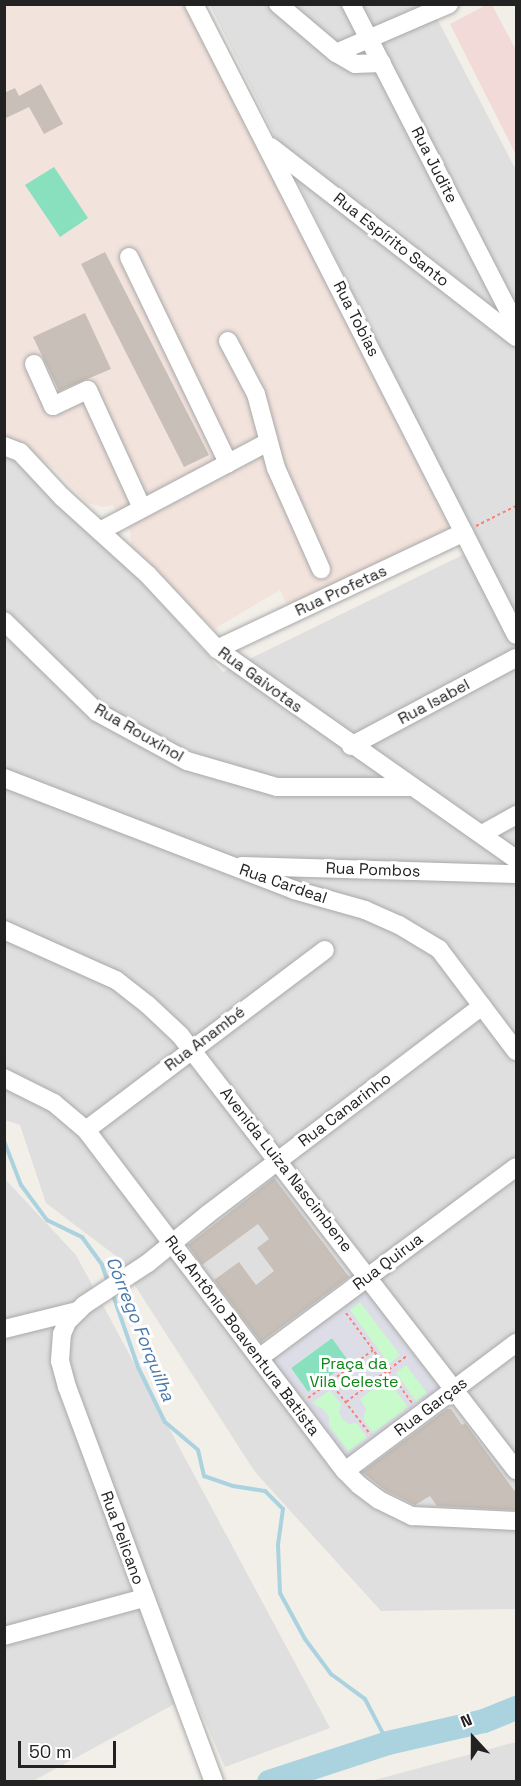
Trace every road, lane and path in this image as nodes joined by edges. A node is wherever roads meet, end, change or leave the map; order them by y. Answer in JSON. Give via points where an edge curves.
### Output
{"nodes":[{"id":1,"x":194,"y":4,"type":"edge"},
{"id":2,"x":278,"y":4,"type":"edge"},
{"id":3,"x":351,"y":4,"type":"edge"},
{"id":4,"x":449,"y":4,"type":"edge"},
{"id":5,"x":370,"y":40,"type":"junction"},
{"id":6,"x":336,"y":54,"type":"junction"},
{"id":7,"x":382,"y":63,"type":"junction"},
{"id":8,"x":266,"y":143,"type":"junction"},
{"id":9,"x":129,"y":257,"type":"dead end"},
{"id":10,"x":516,"y":325,"type":"edge"},
{"id":11,"x":516,"y":337,"type":"edge"},
{"id":12,"x":228,"y":341,"type":"dead end"},
{"id":13,"x":34,"y":364,"type":"dead end"},
{"id":14,"x":268,"y":442,"type":"junction"},
{"id":15,"x":4,"y":446,"type":"edge"},
{"id":16,"x":228,"y":463,"type":"junction"},
{"id":17,"x":516,"y":506,"type":"edge"},
{"id":18,"x":142,"y":508,"type":"junction"},
{"id":19,"x":100,"y":531,"type":"junction"},
{"id":20,"x":464,"y":532,"type":"junction"},
{"id":21,"x":321,"y":569,"type":"dead end"},
{"id":22,"x":4,"y":621,"type":"edge"},
{"id":23,"x":516,"y":635,"type":"edge"},
{"id":24,"x":217,"y":650,"type":"junction"},
{"id":25,"x":516,"y":658,"type":"edge"},
{"id":26,"x":351,"y":746,"type":"junction"},
{"id":27,"x":4,"y":778,"type":"edge"},
{"id":28,"x":412,"y":787,"type":"junction"},
{"id":29,"x":516,"y":815,"type":"edge"},
{"id":30,"x":482,"y":834,"type":"junction"},
{"id":31,"x":516,"y":859,"type":"edge"},
{"id":32,"x":230,"y":866,"type":"junction"},
{"id":33,"x":516,"y":874,"type":"edge"},
{"id":34,"x":4,"y":930,"type":"edge"},
{"id":35,"x":325,"y":950,"type":"dead end"},
{"id":36,"x":482,"y":1006,"type":"junction"},
{"id":37,"x":191,"y":1049,"type":"junction"},
{"id":38,"x":516,"y":1051,"type":"edge"},
{"id":39,"x":4,"y":1078,"type":"edge"},
{"id":40,"x":86,"y":1130,"type":"junction"},
{"id":41,"x":279,"y":1160,"type":"junction"},
{"id":42,"x":516,"y":1167,"type":"edge"},
{"id":43,"x":172,"y":1243,"type":"junction"},
{"id":44,"x":368,"y":1277,"type":"junction"},
{"id":45,"x":85,"y":1305,"type":"junction"},
{"id":46,"x":342,"y":1309,"type":"dead end"},
{"id":47,"x":6,"y":1326,"type":"edge"},
{"id":48,"x":516,"y":1343,"type":"edge"},
{"id":49,"x":373,"y":1350,"type":"junction"},
{"id":50,"x":409,"y":1355,"type":"dead end"},
{"id":51,"x":259,"y":1358,"type":"junction"},
{"id":52,"x":388,"y":1371,"type":"junction"},
{"id":53,"x":330,"y":1382,"type":"junction"},
{"id":54,"x":454,"y":1389,"type":"junction"},
{"id":55,"x":306,"y":1400,"type":"dead end"},
{"id":56,"x":346,"y":1402,"type":"junction"},
{"id":57,"x":414,"y":1406,"type":"dead end"},
{"id":58,"x":372,"y":1437,"type":"dead end"},
{"id":59,"x":516,"y":1470,"type":"edge"},
{"id":60,"x":345,"y":1471,"type":"junction"},
{"id":61,"x":516,"y":1521,"type":"edge"},
{"id":62,"x":144,"y":1598,"type":"junction"},
{"id":63,"x":6,"y":1631,"type":"edge"},
{"id":64,"x":214,"y":1782,"type":"edge"}],
"edges":[{"from":1,"to":8,"type":"street","name":"Rua Tobias"},
{"from":2,"to":6,"type":"street"},
{"from":3,"to":5,"type":"street","name":"Rua Judite"},
{"from":4,"to":5,"type":"street"},
{"from":5,"to":6,"type":"street"},
{"from":5,"to":7,"type":"street","name":"Rua Judite"},
{"from":6,"to":7,"type":"street","via":[[355,64]]},
{"from":7,"to":10,"type":"street","name":"Rua Judite"},
{"from":8,"to":11,"type":"street","name":"Rua Espírito Santo"},
{"from":8,"to":20,"type":"street","name":"Rua Tobias"},
{"from":9,"to":16,"type":"street"},
{"from":12,"to":14,"type":"street","via":[[256,394]]},
{"from":13,"to":18,"type":"street","via":[[54,405],[88,390]]},
{"from":14,"to":16,"type":"street"},
{"from":14,"to":21,"type":"street"},
{"from":15,"to":19,"type":"street","name":"Rua Gaivotas","via":[[20,452]]},
{"from":16,"to":18,"type":"street"},
{"from":17,"to":20,"type":"path"},
{"from":18,"to":19,"type":"street"},
{"from":19,"to":24,"type":"street","name":"Rua Gaivotas","via":[[148,575]]},
{"from":20,"to":23,"type":"street","name":"Rua Tobias"},
{"from":20,"to":24,"type":"street","name":"Rua Profetas"},
{"from":22,"to":28,"type":"street","name":"Rua Rouxinol","via":[[97,712],[187,761],[277,787]]},
{"from":24,"to":26,"type":"street","name":"Rua Gaivotas"},
{"from":25,"to":26,"type":"street","name":"Rua Isabel"},
{"from":26,"to":28,"type":"street","name":"Rua Gaivotas"},
{"from":27,"to":32,"type":"street","name":"Rua Cardeal"},
{"from":28,"to":30,"type":"street","name":"Rua Gaivotas"},
{"from":29,"to":30,"type":"street"},
{"from":30,"to":31,"type":"street","name":"Rua Gaivotas"},
{"from":32,"to":33,"type":"street","name":"Rua Pombos"},
{"from":32,"to":36,"type":"street","name":"Rua Cardeal","via":[[399,925],[439,949]]},
{"from":34,"to":37,"type":"street","name":"Avenida Luiza Nascimbene","via":[[116,980],[148,1005]]},
{"from":35,"to":37,"type":"street","name":"Rua Anambé"},
{"from":36,"to":38,"type":"street","name":"Rua Cardeal"},
{"from":36,"to":41,"type":"street","name":"Rua Canarinho"},
{"from":37,"to":40,"type":"street","name":"Rua Anambé"},
{"from":37,"to":41,"type":"street","name":"Avenida Luiza Nascimbene"},
{"from":39,"to":40,"type":"street","name":"Rua Antônio Boaventura Batista","via":[[54,1103]]},
{"from":40,"to":43,"type":"street","name":"Rua Antônio Boaventura Batista"},
{"from":41,"to":43,"type":"street","name":"Rua Canarinho"},
{"from":41,"to":44,"type":"street","name":"Avenida Luiza Nascimbene"},
{"from":42,"to":44,"type":"street","name":"Rua Quirua"},
{"from":43,"to":45,"type":"street","name":"Rua Canarinho"},
{"from":43,"to":51,"type":"street","name":"Rua Antônio Boaventura Batista"},
{"from":44,"to":51,"type":"street","name":"Rua Quirua"},
{"from":44,"to":54,"type":"street","name":"Avenida Luiza Nascimbene"},
{"from":45,"to":47,"type":"street"},
{"from":45,"to":62,"type":"street","name":"Rua Pelicano","via":[[62,1334],[62,1373]]},
{"from":46,"to":49,"type":"path"},
{"from":48,"to":54,"type":"street","name":"Rua Garças"},
{"from":49,"to":52,"type":"path"},
{"from":49,"to":53,"type":"path"},
{"from":50,"to":52,"type":"path"},
{"from":51,"to":60,"type":"street","name":"Rua Antônio Boaventura Batista"},
{"from":52,"to":56,"type":"path"},
{"from":52,"to":57,"type":"path"},
{"from":53,"to":55,"type":"path"},
{"from":53,"to":56,"type":"path"},
{"from":54,"to":59,"type":"street","name":"Avenida Luiza Nascimbene"},
{"from":54,"to":60,"type":"street","name":"Rua Garças"},
{"from":56,"to":58,"type":"path"},
{"from":60,"to":61,"type":"street","name":"Rua Antônio Boaventura Batista","via":[[379,1500],[412,1516]]},
{"from":62,"to":63,"type":"street"},
{"from":62,"to":64,"type":"street","name":"Rua Pelicano"}]}
